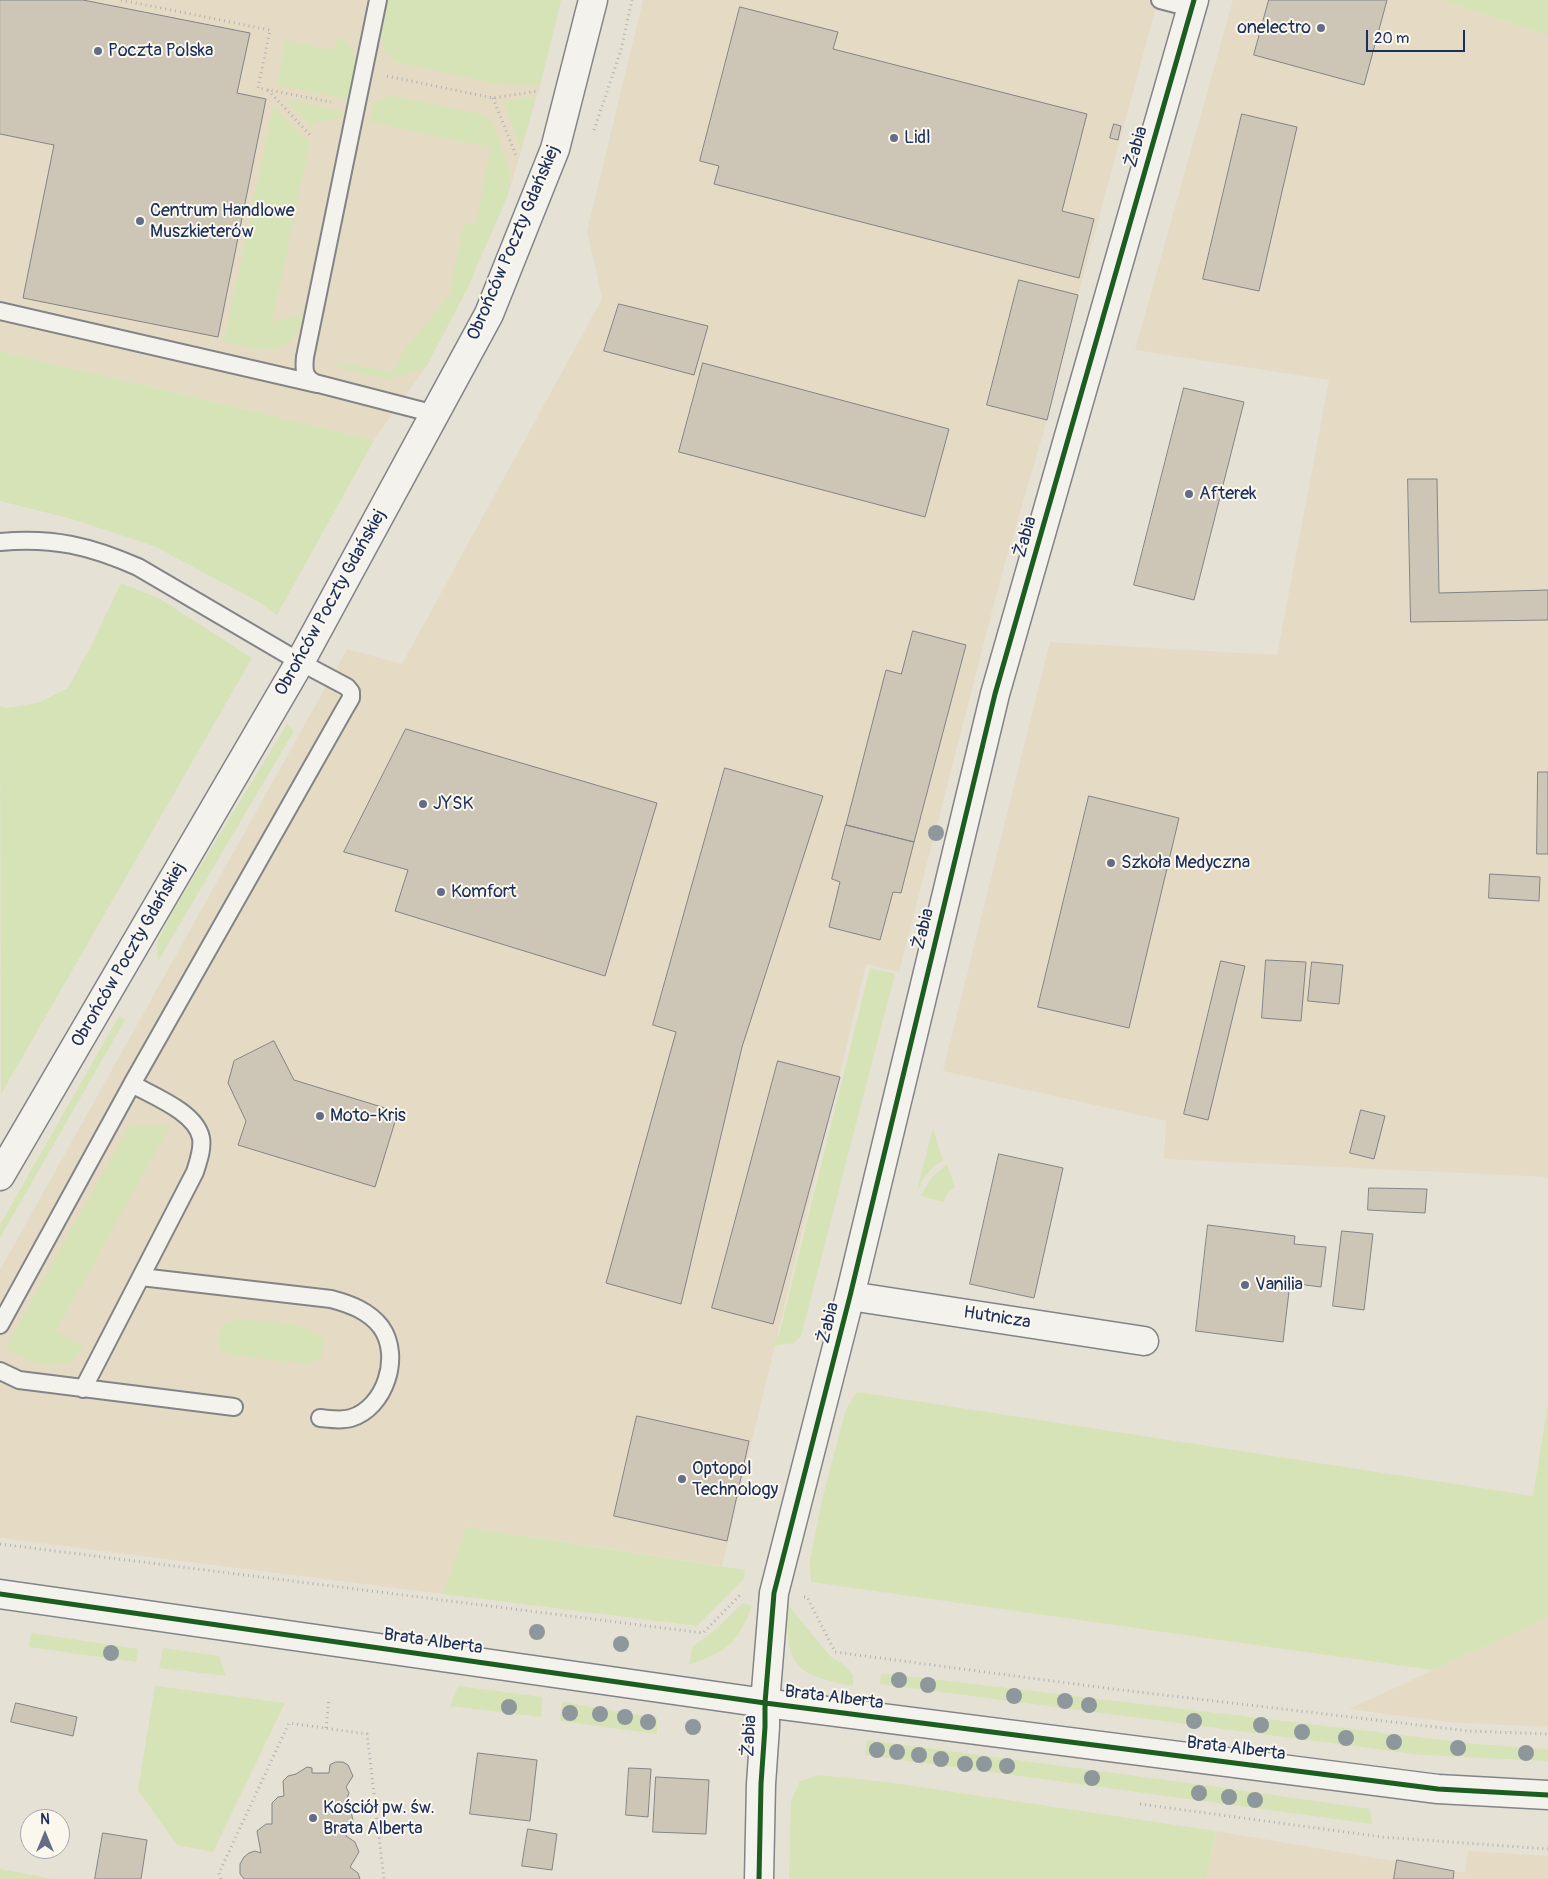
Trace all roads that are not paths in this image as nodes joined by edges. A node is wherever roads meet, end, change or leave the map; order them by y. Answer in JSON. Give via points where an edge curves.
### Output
{"nodes":[{"id":1,"x":593,"y":0,"type":"edge"},
{"id":2,"x":1160,"y":0,"type":"edge"},
{"id":3,"x":377,"y":4,"type":"edge"},
{"id":4,"x":1192,"y":4,"type":"edge"},
{"id":5,"x":0,"y":311,"type":"edge"},
{"id":6,"x":326,"y":386,"type":"junction"},
{"id":7,"x":435,"y":414,"type":"junction"},
{"id":8,"x":0,"y":542,"type":"edge"},
{"id":9,"x":300,"y":662,"type":"junction"},
{"id":10,"x":132,"y":1084,"type":"junction"},
{"id":11,"x":0,"y":1176,"type":"edge"},
{"id":12,"x":141,"y":1277,"type":"junction"},
{"id":13,"x":850,"y":1296,"type":"junction"},
{"id":14,"x":0,"y":1325,"type":"edge"},
{"id":15,"x":1144,"y":1342,"type":"dead end"},
{"id":16,"x":0,"y":1371,"type":"edge"},
{"id":17,"x":83,"y":1389,"type":"junction"},
{"id":18,"x":234,"y":1407,"type":"dead end"},
{"id":19,"x":320,"y":1418,"type":"dead end"},
{"id":20,"x":0,"y":1594,"type":"edge"},
{"id":21,"x":765,"y":1704,"type":"junction"},
{"id":22,"x":1548,"y":1795,"type":"edge"},
{"id":23,"x":759,"y":1879,"type":"edge"}],
"edges":[{"from":1,"to":7,"type":"street","name":"Obrońców Poczty Gdańskiej","via":[[549,168],[489,314]]},
{"from":2,"to":4,"type":"lane"},
{"from":3,"to":6,"type":"lane","via":[[305,357],[306,376]]},
{"from":4,"to":13,"type":"street","name":"Żabia","via":[[995,694]]},
{"from":5,"to":6,"type":"lane"},
{"from":6,"to":7,"type":"lane"},
{"from":7,"to":9,"type":"street","name":"Obrońców Poczty Gdańskiej"},
{"from":8,"to":9,"type":"lane","via":[[71,543],[111,555],[138,567]]},
{"from":9,"to":10,"type":"lane","via":[[348,687],[351,698]]},
{"from":9,"to":11,"type":"street","name":"Obrońców Poczty Gdańskiej"},
{"from":10,"to":12,"type":"lane","via":[[184,1113],[195,1124],[201,1138],[195,1172]]},
{"from":10,"to":14,"type":"lane"},
{"from":12,"to":17,"type":"lane"},
{"from":12,"to":19,"type":"lane","via":[[331,1299],[370,1317],[382,1328],[390,1351],[384,1386],[361,1414],[339,1420]]},
{"from":13,"to":15,"type":"street","name":"Hutnicza"},
{"from":13,"to":21,"type":"street","name":"Żabia","via":[[774,1593]]},
{"from":16,"to":17,"type":"lane","via":[[19,1380]]},
{"from":17,"to":18,"type":"lane"},
{"from":20,"to":21,"type":"street","name":"Brata Alberta"},
{"from":21,"to":22,"type":"street","name":"Brata Alberta","via":[[1428,1787]]},
{"from":21,"to":23,"type":"street","name":"Żabia"}]}
